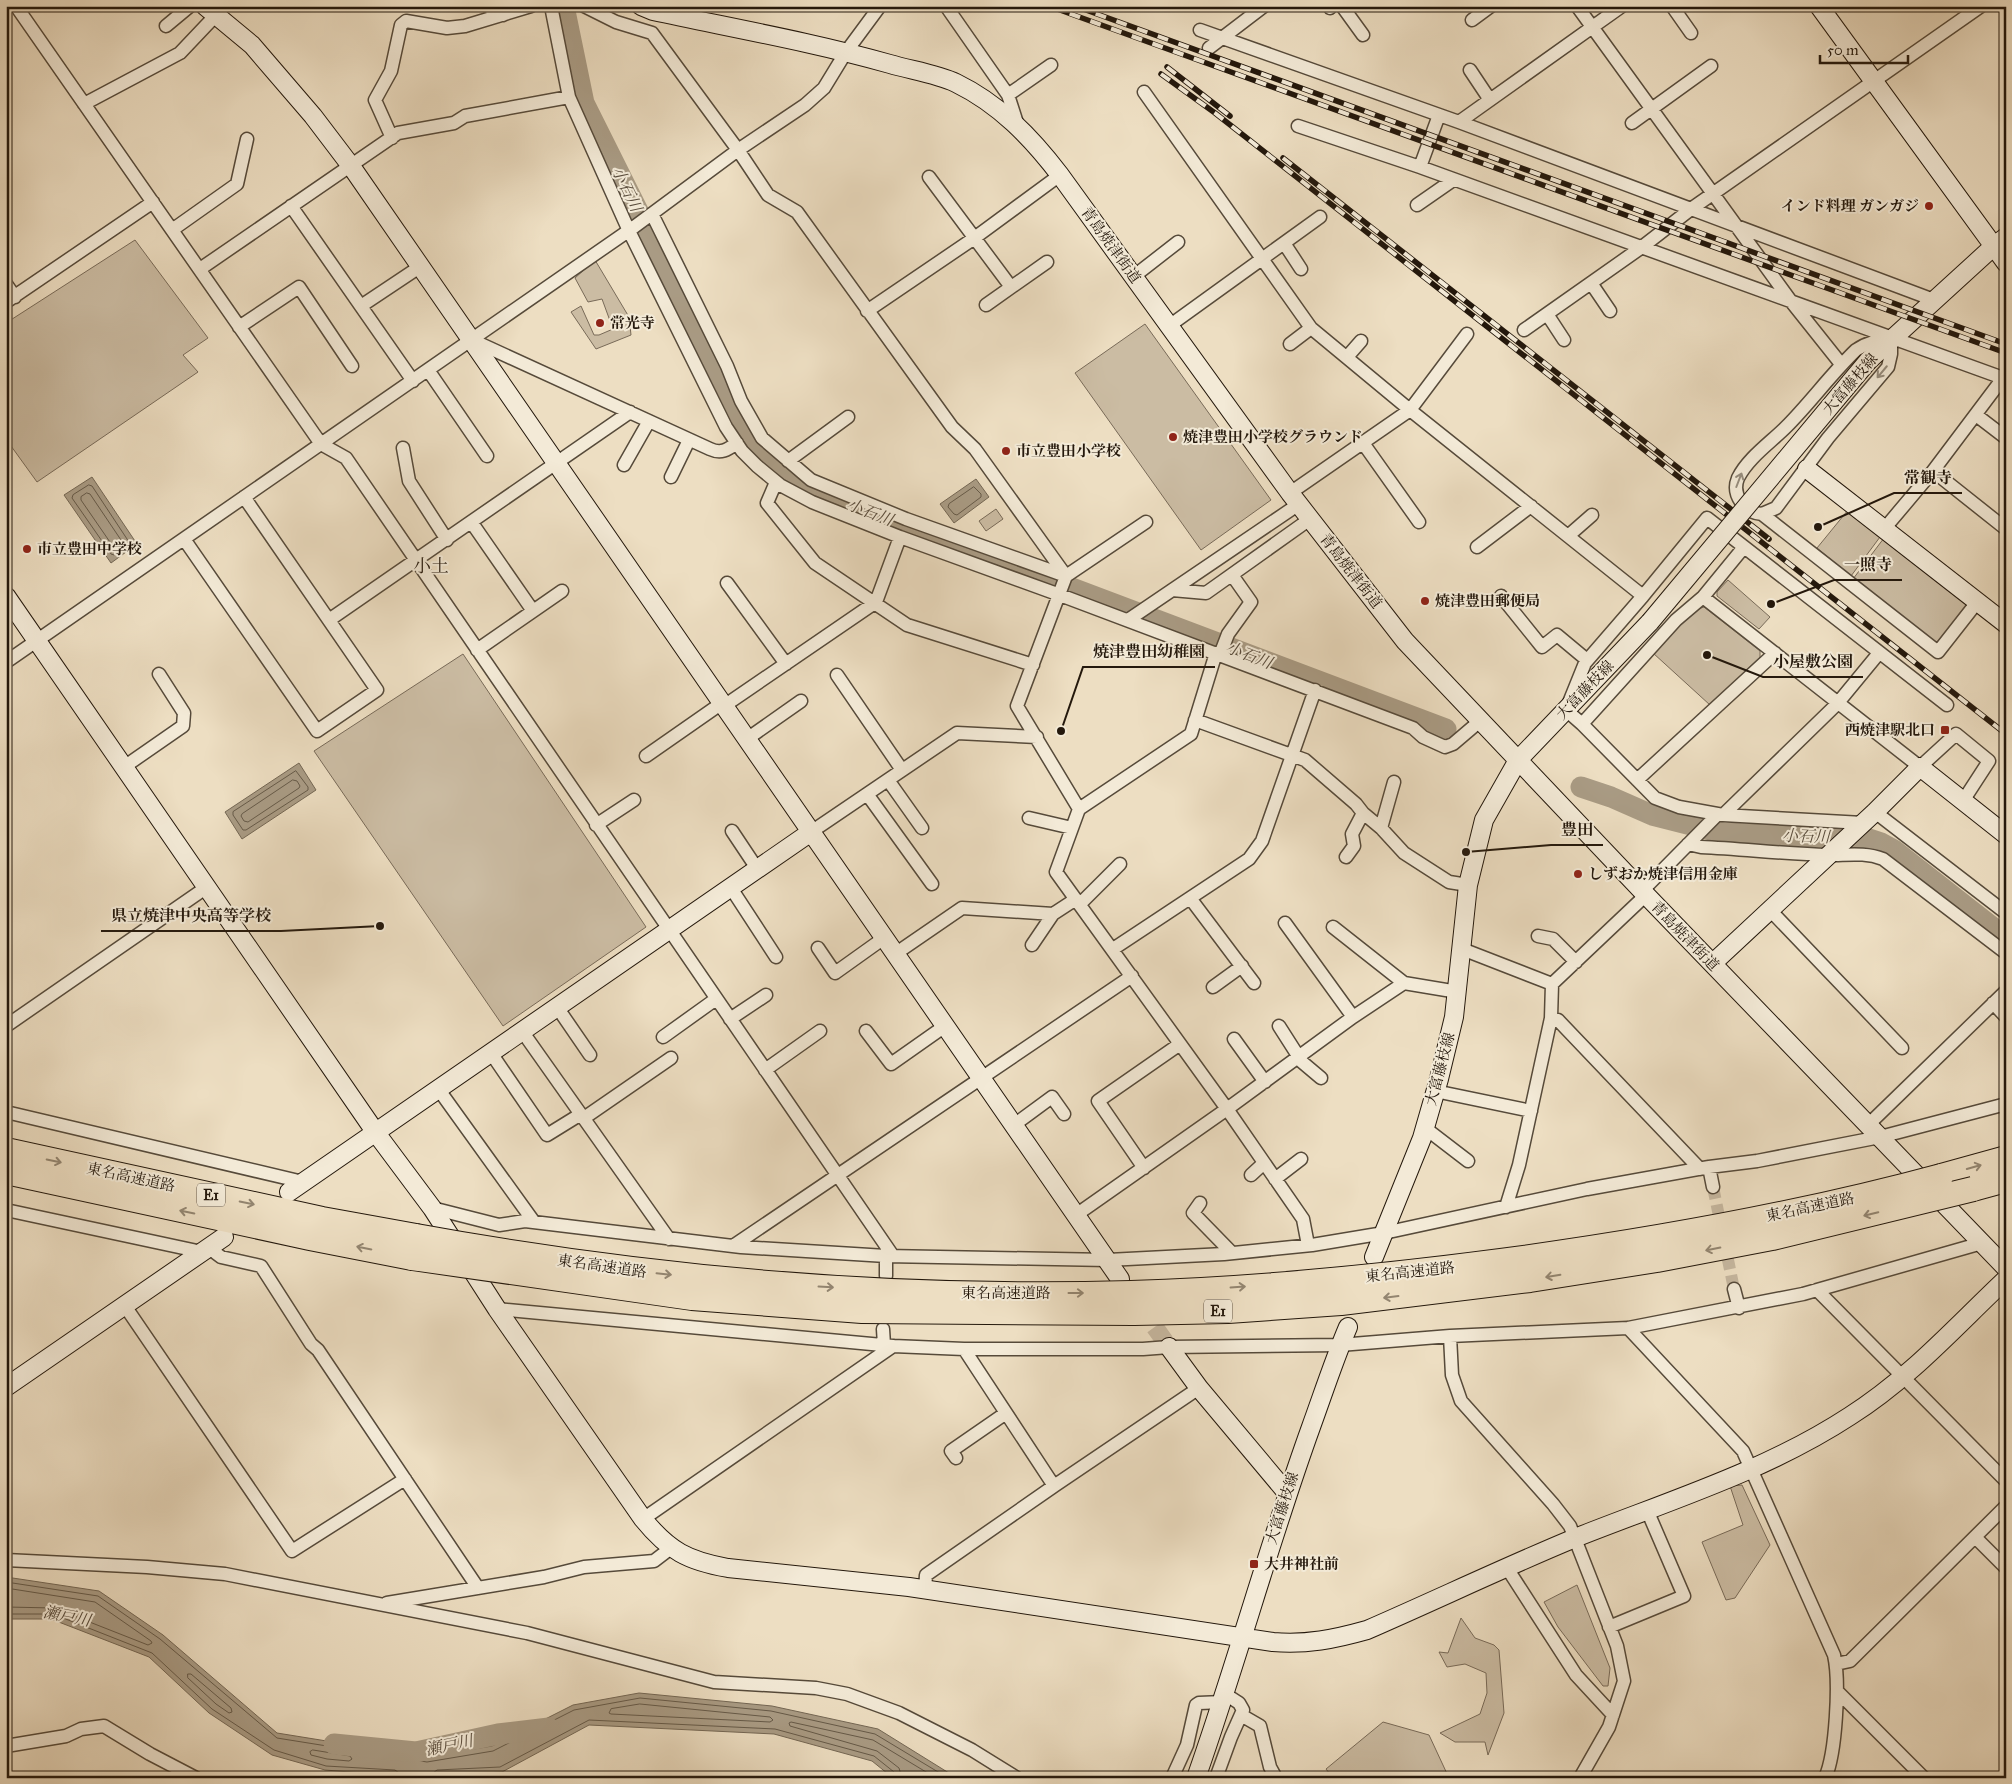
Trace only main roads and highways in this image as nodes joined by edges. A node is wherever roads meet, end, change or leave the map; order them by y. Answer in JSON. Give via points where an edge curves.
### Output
{"nodes":[{"id":1,"x":6,"y":1150,"type":"edge"},
{"id":2,"x":2006,"y":1158,"type":"edge"},
{"id":3,"x":6,"y":1172,"type":"edge"},
{"id":4,"x":2006,"y":1180,"type":"edge"},
{"id":5,"x":414,"y":1247,"type":"junction"}],
"edges":[{"from":1,"to":5,"type":"highway","name":"東名高速道路","number":"E1","one_way":true,"via":[[322,1219]]},
{"from":5,"to":2,"type":"highway","name":"東名高速道路","number":"E1","one_way":true,"bridge":true,"via":[[512,1254],[740,1282],[872,1290],[1130,1293],[1409,1273],[1589,1249],[1778,1215]]},
{"from":5,"to":3,"type":"highway","name":"東名高速道路","number":"E1","one_way":true,"via":[[310,1238]]},
{"from":4,"to":5,"type":"highway","name":"東名高速道路","number":"E1","one_way":true,"bridge":true,"via":[[1772,1238],[1656,1260],[1341,1304],[1228,1310],[1134,1313],[862,1310],[692,1298],[510,1273]]}]}
